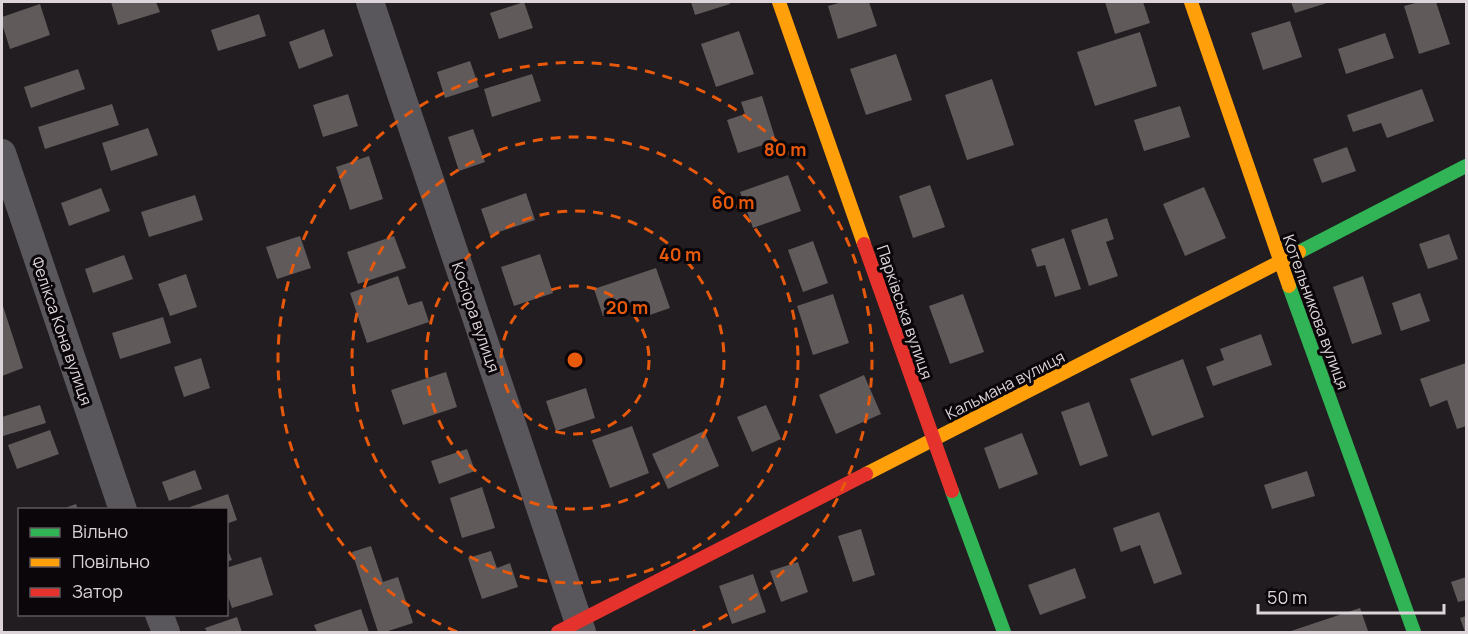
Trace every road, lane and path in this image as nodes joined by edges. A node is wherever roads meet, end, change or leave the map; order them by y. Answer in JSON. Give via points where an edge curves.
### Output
{"nodes":[{"id":1,"x":370,"y":2,"type":"edge"},
{"id":2,"x":779,"y":2,"type":"edge"},
{"id":3,"x":1191,"y":2,"type":"edge"},
{"id":4,"x":2,"y":153,"type":"edge"},
{"id":5,"x":1467,"y":166,"type":"edge"},
{"id":6,"x":1280,"y":262,"type":"junction"},
{"id":7,"x":933,"y":440,"type":"junction"},
{"id":8,"x":122,"y":508,"type":"edge"},
{"id":9,"x":159,"y":616,"type":"edge"},
{"id":10,"x":573,"y":629,"type":"edge"},
{"id":11,"x":165,"y":633,"type":"edge"},
{"id":12,"x":1004,"y":633,"type":"edge"},
{"id":13,"x":1414,"y":633,"type":"edge"}],
"edges":[{"from":1,"to":10,"type":"street","name":"Косіора вулиця"},
{"from":2,"to":7,"type":"street","name":"Парківська вулиця"},
{"from":3,"to":6,"type":"street","name":"Котельникова вулиця"},
{"from":4,"to":8,"type":"street","name":"Фелікса Кона вулиця"},
{"from":5,"to":6,"type":"street","name":"Кальмана вулиця"},
{"from":6,"to":7,"type":"street","name":"Кальмана вулиця"},
{"from":6,"to":13,"type":"street","name":"Котельникова вулиця"},
{"from":7,"to":10,"type":"street","name":"Кальмана вулиця"},
{"from":7,"to":12,"type":"street","name":"Парківська вулиця"},
{"from":9,"to":11,"type":"street"}]}
